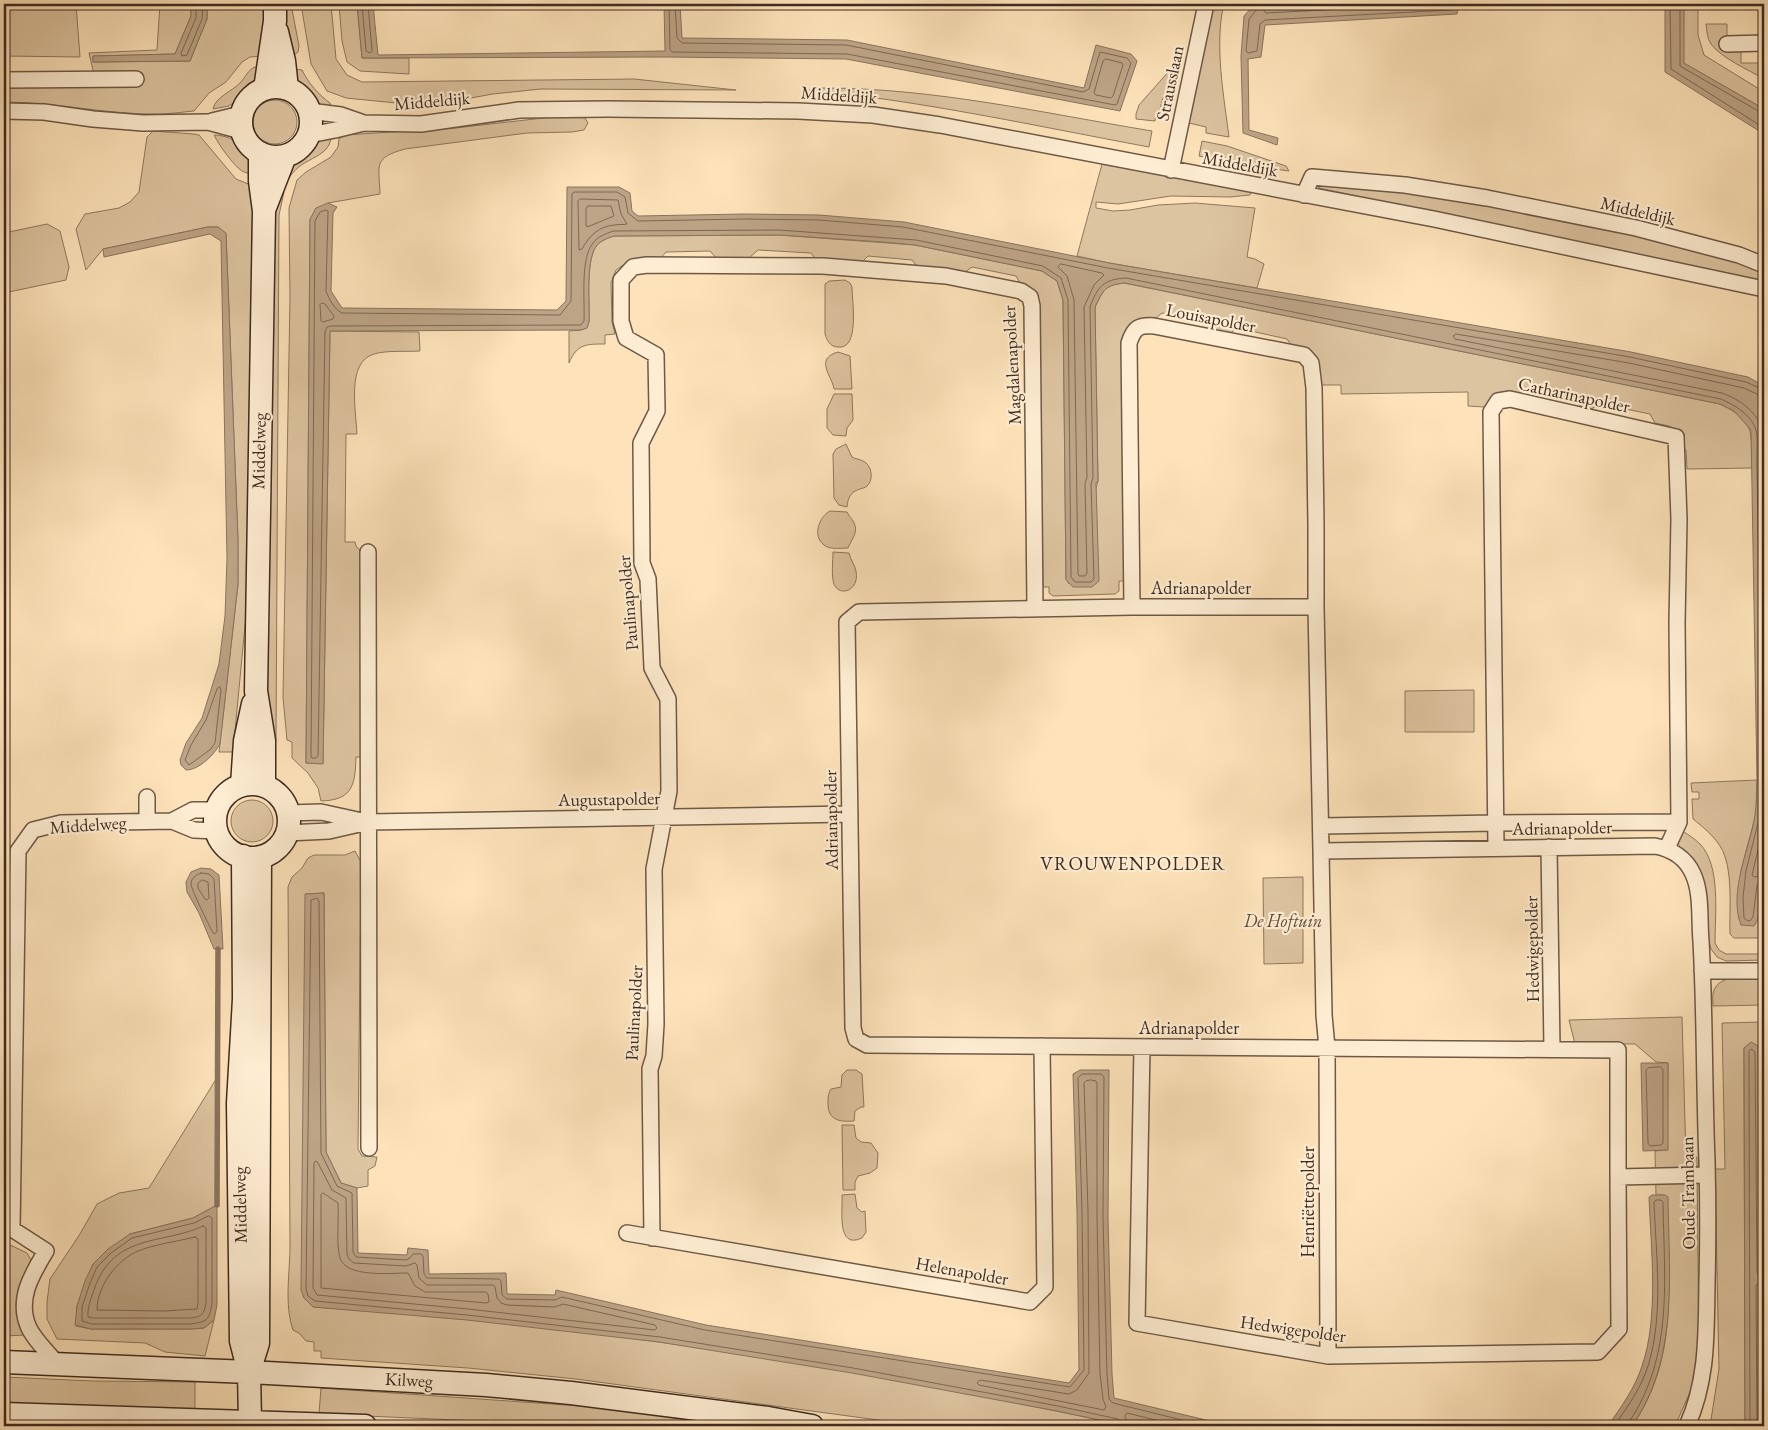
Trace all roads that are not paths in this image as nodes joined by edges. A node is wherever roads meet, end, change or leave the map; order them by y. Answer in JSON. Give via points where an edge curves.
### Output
{"nodes":[{"id":1,"x":1206,"y":4,"type":"edge"},
{"id":2,"x":275,"y":12,"type":"edge"},
{"id":3,"x":1764,"y":43,"type":"edge"},
{"id":4,"x":1727,"y":44,"type":"dead end"},
{"id":5,"x":136,"y":79,"type":"dead end"},
{"id":6,"x":4,"y":80,"type":"edge"},
{"id":7,"x":265,"y":89,"type":"junction"},
{"id":8,"x":287,"y":89,"type":"junction"},
{"id":9,"x":4,"y":111,"type":"edge"},
{"id":10,"x":309,"y":111,"type":"junction"},
{"id":11,"x":242,"y":122,"type":"junction"},
{"id":12,"x":364,"y":123,"type":"junction"},
{"id":13,"x":309,"y":135,"type":"junction"},
{"id":14,"x":260,"y":154,"type":"junction"},
{"id":15,"x":285,"y":156,"type":"junction"},
{"id":16,"x":1171,"y":170,"type":"junction"},
{"id":17,"x":1304,"y":195,"type":"junction"},
{"id":18,"x":264,"y":211,"type":"junction"},
{"id":19,"x":1764,"y":265,"type":"edge"},
{"id":20,"x":855,"y":270,"type":"joint"},
{"id":21,"x":1764,"y":289,"type":"edge"},
{"id":22,"x":368,"y":552,"type":"dead end"},
{"id":23,"x":1132,"y":607,"type":"junction"},
{"id":24,"x":1316,"y":607,"type":"junction"},
{"id":25,"x":1035,"y":609,"type":"junction"},
{"id":26,"x":253,"y":786,"type":"junction"},
{"id":27,"x":147,"y":797,"type":"dead end"},
{"id":28,"x":850,"y":814,"type":"junction"},
{"id":29,"x":665,"y":817,"type":"junction"},
{"id":30,"x":217,"y":820,"type":"junction"},
{"id":31,"x":147,"y":821,"type":"junction"},
{"id":32,"x":172,"y":822,"type":"junction"},
{"id":33,"x":368,"y":822,"type":"junction"},
{"id":34,"x":1679,"y":822,"type":"junction"},
{"id":35,"x":288,"y":823,"type":"junction"},
{"id":36,"x":1496,"y":823,"type":"junction"},
{"id":37,"x":1321,"y":826,"type":"junction"},
{"id":38,"x":1550,"y":847,"type":"junction"},
{"id":39,"x":1496,"y":848,"type":"junction"},
{"id":40,"x":1667,"y":848,"type":"junction"},
{"id":41,"x":1321,"y":851,"type":"junction"},
{"id":42,"x":251,"y":856,"type":"junction"},
{"id":43,"x":1702,"y":971,"type":"junction"},
{"id":44,"x":1764,"y":971,"type":"edge"},
{"id":45,"x":1042,"y":1046,"type":"junction"},
{"id":46,"x":1142,"y":1047,"type":"junction"},
{"id":47,"x":1326,"y":1048,"type":"junction"},
{"id":48,"x":1552,"y":1050,"type":"junction"},
{"id":49,"x":369,"y":1148,"type":"dead end"},
{"id":50,"x":1707,"y":1175,"type":"junction"},
{"id":51,"x":1618,"y":1176,"type":"junction"},
{"id":52,"x":627,"y":1233,"type":"dead end"},
{"id":53,"x":652,"y":1238,"type":"junction"},
{"id":54,"x":1328,"y":1356,"type":"junction"},
{"id":55,"x":4,"y":1362,"type":"edge"},
{"id":56,"x":58,"y":1364,"type":"junction"},
{"id":57,"x":249,"y":1372,"type":"junction"},
{"id":58,"x":4,"y":1414,"type":"edge"},
{"id":59,"x":250,"y":1422,"type":"junction"},
{"id":60,"x":1691,"y":1422,"type":"edge"},
{"id":61,"x":365,"y":1426,"type":"edge"},
{"id":62,"x":812,"y":1426,"type":"edge"}],
"edges":[{"from":1,"to":16,"type":"street","name":"Strausslaan"},
{"from":2,"to":7,"type":"main road"},
{"from":2,"to":8,"type":"main road"},
{"from":3,"to":4,"type":"street"},
{"from":5,"to":6,"type":"street"},
{"from":7,"to":8,"type":"main road"},
{"from":7,"to":11,"type":"main road","via":[[248,101]]},
{"from":8,"to":10,"type":"main road","via":[[301,97]]},
{"from":9,"to":11,"type":"street","via":[[143,123]]},
{"from":10,"to":12,"type":"street","name":"Middeldijk","via":[[341,114]]},
{"from":10,"to":13,"type":"main road"},
{"from":11,"to":14,"type":"main road","via":[[250,146]]},
{"from":12,"to":13,"type":"street","name":"Middeldijk"},
{"from":12,"to":16,"type":"street","name":"Middeldijk","via":[[421,124],[519,110],[798,111],[873,116],[940,126]]},
{"from":13,"to":15,"type":"main road","via":[[300,148]]},
{"from":14,"to":15,"type":"main road"},
{"from":14,"to":18,"type":"main road","name":"Middelweg"},
{"from":15,"to":18,"type":"main road","name":"Middelweg"},
{"from":16,"to":17,"type":"street","name":"Middeldijk"},
{"from":17,"to":19,"type":"street","name":"Middeldijk","via":[[1312,177],[1412,186],[1636,228],[1739,255]]},
{"from":17,"to":21,"type":"street","name":"Middeldijk","via":[[1434,219]]},
{"from":18,"to":26,"type":"main road","name":"Middelweg","via":[[256,691],[245,741]]},
{"from":20,"to":25,"type":"street","name":"Magdalenapolder","via":[[946,276],[1021,291],[1030,297]]},
{"from":20,"to":29,"type":"street","name":"Paulinapolder","via":[[823,266],[647,265],[632,267],[621,280],[621,321],[626,338],[656,355],[657,411],[640,443],[642,563],[648,578],[652,668],[668,699],[669,791]]},
{"from":22,"to":33,"type":"street"},
{"from":23,"to":24,"type":"street","name":"Adrianapolder"},
{"from":23,"to":24,"type":"street","name":"Louisapolder","via":[[1129,343],[1133,332],[1142,325],[1304,355],[1311,363]]},
{"from":23,"to":25,"type":"street","name":"Adrianapolder"},
{"from":24,"to":37,"type":"street"},
{"from":25,"to":28,"type":"street","name":"Adrianapolder","via":[[859,612],[847,622]]},
{"from":26,"to":30,"type":"main road","via":[[231,790],[222,799]]},
{"from":26,"to":35,"type":"main road","via":[[275,792],[284,801]]},
{"from":27,"to":31,"type":"street","name":"Middelweg"},
{"from":28,"to":29,"type":"street","name":"Augustapolder"},
{"from":28,"to":45,"type":"street","name":"Adrianapolder","via":[[856,1040],[867,1045]]},
{"from":29,"to":33,"type":"street","name":"Augustapolder"},
{"from":29,"to":53,"type":"street","name":"Paulinapolder","via":[[654,869],[656,1024],[650,1070]]},
{"from":30,"to":32,"type":"street","name":"Middelweg","via":[[194,830]]},
{"from":30,"to":32,"type":"street","via":[[194,810]]},
{"from":30,"to":42,"type":"main road","via":[[222,842],[231,851]]},
{"from":31,"to":32,"type":"street","name":"Middelweg"},
{"from":31,"to":56,"type":"street","name":"Middelweg","via":[[61,823],[33,830],[18,851],[12,1229],[46,1251],[27,1286],[24,1306],[29,1328]]},
{"from":33,"to":35,"type":"street","name":"Augustapolder","via":[[329,831]]},
{"from":33,"to":49,"type":"street"},
{"from":34,"to":36,"type":"street","name":"Adrianapolder"},
{"from":34,"to":36,"type":"street","name":"Catharinapolder","via":[[1676,437],[1510,399],[1498,401],[1491,412]]},
{"from":34,"to":40,"type":"street","name":"Catharinapolder"},
{"from":35,"to":42,"type":"main road","via":[[281,844],[271,852]]},
{"from":36,"to":37,"type":"street","name":"Adrianapolder"},
{"from":36,"to":39,"type":"street","name":"Catharinapolder"},
{"from":37,"to":41,"type":"street"},
{"from":38,"to":39,"type":"street","name":"Adrianapolder"},
{"from":38,"to":40,"type":"street","name":"Adrianapolder"},
{"from":38,"to":48,"type":"street","name":"Hedwigepolder"},
{"from":39,"to":41,"type":"street","name":"Adrianapolder"},
{"from":40,"to":43,"type":"street","via":[[1684,860],[1693,873],[1698,891]]},
{"from":41,"to":47,"type":"street"},
{"from":42,"to":57,"type":"main road","name":"Middelweg","via":[[238,1104],[242,1341]]},
{"from":43,"to":44,"type":"street"},
{"from":43,"to":50,"type":"street","name":"Oude Trambaan"},
{"from":45,"to":46,"type":"street","name":"Adrianapolder"},
{"from":45,"to":53,"type":"street","name":"Helenapolder","via":[[1046,1287],[1030,1302]]},
{"from":46,"to":47,"type":"street","name":"Adrianapolder"},
{"from":46,"to":54,"type":"street","name":"Hedwigepolder","via":[[1137,1323]]},
{"from":47,"to":48,"type":"street","name":"Hedwigepolder"},
{"from":47,"to":54,"type":"street","name":"Henriëttepolder"},
{"from":48,"to":51,"type":"street","name":"Hedwigepolder","via":[[1618,1050]]},
{"from":50,"to":51,"type":"street"},
{"from":50,"to":60,"type":"street","name":"Oude Trambaan","via":[[1706,1358]]},
{"from":51,"to":54,"type":"street","name":"Hedwigepolder","via":[[1619,1329],[1598,1352]]},
{"from":52,"to":53,"type":"street","name":"Helenapolder"},
{"from":55,"to":56,"type":"main road","name":"Kilweg"},
{"from":56,"to":57,"type":"main road","name":"Kilweg"},
{"from":57,"to":59,"type":"main road","name":"Middelweg"},
{"from":57,"to":62,"type":"main road","name":"Kilweg","via":[[486,1384]]},
{"from":58,"to":59,"type":"main road"},
{"from":59,"to":61,"type":"main road"}]}
